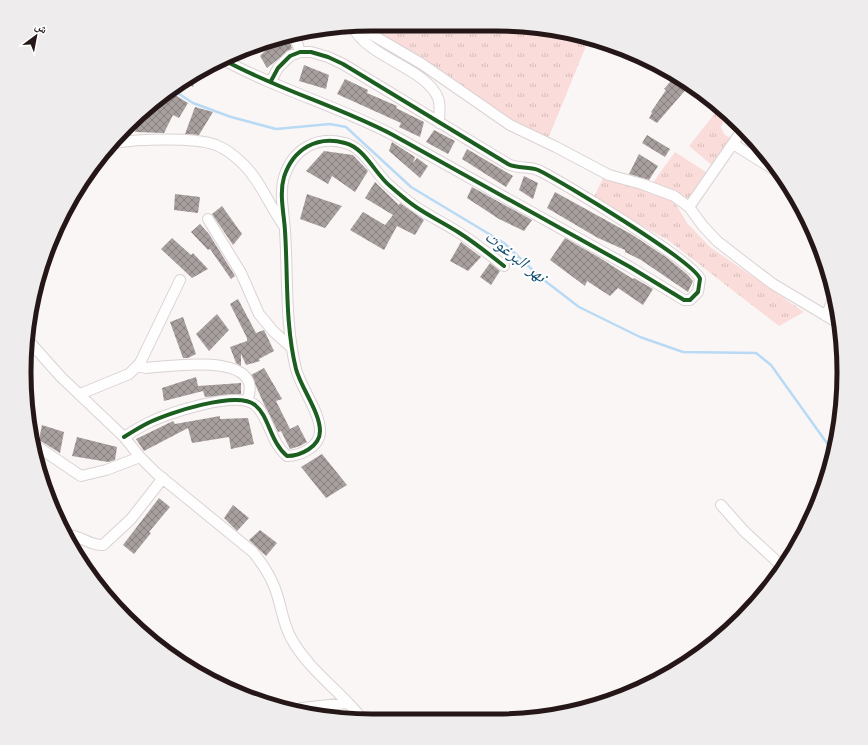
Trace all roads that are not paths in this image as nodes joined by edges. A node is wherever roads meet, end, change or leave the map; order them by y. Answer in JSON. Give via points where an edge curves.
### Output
{"nodes":[{"id":1,"x":366,"y":31,"type":"edge"},
{"id":2,"x":356,"y":32,"type":"edge"},
{"id":3,"x":296,"y":40,"type":"edge"},
{"id":4,"x":300,"y":52,"type":"junction"},
{"id":5,"x":229,"y":62,"type":"edge"},
{"id":6,"x":271,"y":81,"type":"junction"},
{"id":7,"x":439,"y":123,"type":"junction"},
{"id":8,"x":740,"y":134,"type":"edge"},
{"id":9,"x":120,"y":142,"type":"edge"},
{"id":10,"x":733,"y":144,"type":"junction"},
{"id":11,"x":765,"y":164,"type":"edge"},
{"id":12,"x":689,"y":206,"type":"junction"},
{"id":13,"x":208,"y":219,"type":"dead end"},
{"id":14,"x":284,"y":226,"type":"junction"},
{"id":15,"x":504,"y":266,"type":"dead end"},
{"id":16,"x":180,"y":280,"type":"dead end"},
{"id":17,"x":830,"y":306,"type":"edge"},
{"id":18,"x":826,"y":316,"type":"junction"},
{"id":19,"x":832,"y":320,"type":"edge"},
{"id":20,"x":32,"y":345,"type":"edge"},
{"id":21,"x":291,"y":347,"type":"junction"},
{"id":22,"x":137,"y":366,"type":"junction"},
{"id":23,"x":80,"y":394,"type":"junction"},
{"id":24,"x":247,"y":401,"type":"junction"},
{"id":25,"x":124,"y":437,"type":"junction"},
{"id":26,"x":40,"y":448,"type":"edge"},
{"id":27,"x":140,"y":457,"type":"junction"},
{"id":28,"x":163,"y":478,"type":"junction"},
{"id":29,"x":722,"y":505,"type":"dead end"},
{"id":30,"x":73,"y":536,"type":"edge"},
{"id":31,"x":778,"y":563,"type":"edge"},
{"id":32,"x":347,"y":703,"type":"junction"},
{"id":33,"x":308,"y":707,"type":"edge"},
{"id":34,"x":357,"y":713,"type":"edge"}],
"edges":[{"from":1,"to":12,"type":"street","via":[[422,64],[510,125],[609,175],[665,192]]},
{"from":2,"to":7,"type":"street","via":[[364,42],[430,86],[438,98]]},
{"from":3,"to":4,"type":"street"},
{"from":4,"to":6,"type":"street","via":[[290,56],[278,68]]},
{"from":4,"to":7,"type":"street","via":[[311,52],[343,64]]},
{"from":5,"to":6,"type":"street"},
{"from":6,"to":7,"type":"street","via":[[393,135],[630,266],[684,300],[690,300],[698,292],[700,279],[695,270],[645,234],[538,170],[512,166]]},
{"from":8,"to":10,"type":"street"},
{"from":9,"to":14,"type":"street","via":[[192,141],[214,144],[244,165]]},
{"from":10,"to":11,"type":"street"},
{"from":10,"to":12,"type":"street"},
{"from":12,"to":18,"type":"street","via":[[702,226],[717,241],[773,284]]},
{"from":13,"to":21,"type":"street","via":[[241,273],[259,314]]},
{"from":14,"to":15,"type":"street","via":[[284,177],[291,161],[305,147],[316,141],[331,140],[347,143],[362,154],[388,185],[416,207],[457,231]]},
{"from":14,"to":21,"type":"street"},
{"from":16,"to":22,"type":"street"},
{"from":17,"to":18,"type":"street"},
{"from":18,"to":19,"type":"street"},
{"from":20,"to":23,"type":"street"},
{"from":21,"to":24,"type":"street","via":[[297,371],[320,431],[314,446],[297,456],[287,456],[273,440],[259,409]]},
{"from":22,"to":23,"type":"street","via":[[122,377]]},
{"from":22,"to":24,"type":"street","via":[[146,368],[209,364],[235,369],[246,376],[250,384],[251,392]]},
{"from":23,"to":25,"type":"street"},
{"from":24,"to":25,"type":"street","via":[[227,401],[185,408],[148,423]]},
{"from":25,"to":27,"type":"street"},
{"from":26,"to":27,"type":"street","via":[[81,476]]},
{"from":27,"to":28,"type":"street"},
{"from":28,"to":30,"type":"street","via":[[131,518],[103,545],[96,545]]},
{"from":28,"to":32,"type":"street","via":[[253,552],[274,585],[293,642],[312,668]]},
{"from":29,"to":31,"type":"street","via":[[744,531]]},
{"from":32,"to":33,"type":"street"},
{"from":32,"to":34,"type":"street"}]}
